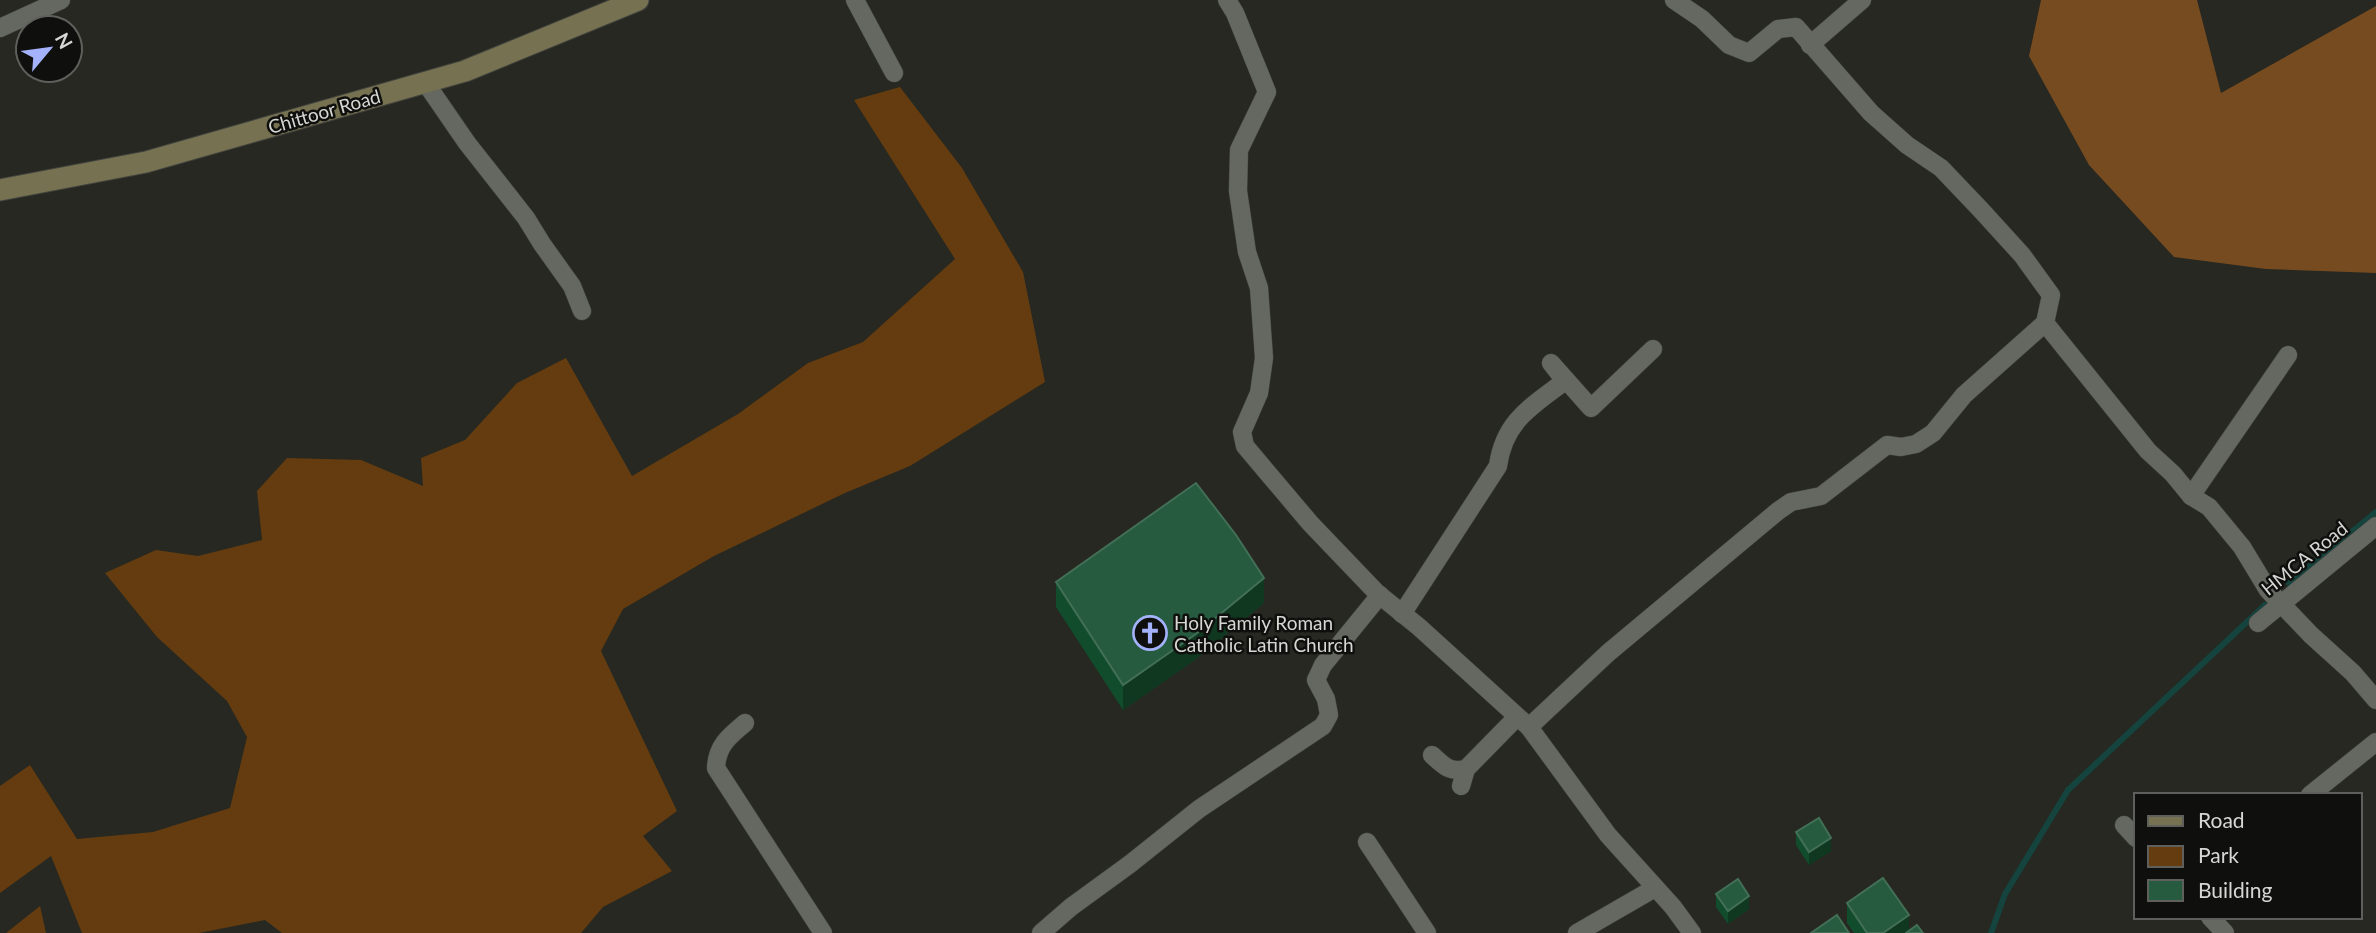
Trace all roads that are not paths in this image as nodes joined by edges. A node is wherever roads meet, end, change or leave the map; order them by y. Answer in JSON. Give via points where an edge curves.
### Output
{"nodes":[{"id":1,"x":61,"y":0,"type":"edge"},
{"id":2,"x":855,"y":0,"type":"edge"},
{"id":3,"x":1227,"y":0,"type":"edge"},
{"id":4,"x":1674,"y":0,"type":"edge"},
{"id":5,"x":1862,"y":0,"type":"edge"},
{"id":6,"x":631,"y":1,"type":"edge"},
{"id":7,"x":0,"y":28,"type":"edge"},
{"id":8,"x":1810,"y":45,"type":"junction"},
{"id":9,"x":894,"y":73,"type":"dead end"},
{"id":10,"x":425,"y":82,"type":"junction"},
{"id":11,"x":0,"y":190,"type":"edge"},
{"id":12,"x":582,"y":311,"type":"dead end"},
{"id":13,"x":2045,"y":323,"type":"junction"},
{"id":14,"x":1653,"y":349,"type":"dead end"},
{"id":15,"x":2288,"y":355,"type":"dead end"},
{"id":16,"x":2190,"y":496,"type":"junction"},
{"id":17,"x":2376,"y":526,"type":"edge"},
{"id":18,"x":1380,"y":596,"type":"junction"},
{"id":19,"x":2281,"y":603,"type":"junction"},
{"id":20,"x":1402,"y":614,"type":"junction"},
{"id":21,"x":2258,"y":623,"type":"dead end"},
{"id":22,"x":2376,"y":700,"type":"edge"},
{"id":23,"x":1523,"y":722,"type":"junction"},
{"id":24,"x":745,"y":723,"type":"dead end"},
{"id":25,"x":2376,"y":742,"type":"edge"},
{"id":26,"x":1432,"y":755,"type":"dead end"},
{"id":27,"x":2312,"y":793,"type":"edge"},
{"id":28,"x":1367,"y":842,"type":"dead end"},
{"id":29,"x":1655,"y":888,"type":"junction"},
{"id":30,"x":2212,"y":919,"type":"edge"},
{"id":31,"x":823,"y":933,"type":"edge"},
{"id":32,"x":1041,"y":933,"type":"edge"},
{"id":33,"x":1427,"y":933,"type":"edge"},
{"id":34,"x":1577,"y":933,"type":"edge"},
{"id":35,"x":1692,"y":933,"type":"edge"},
{"id":36,"x":2225,"y":933,"type":"edge"}],
"edges":[{"from":1,"to":7,"type":"street"},
{"from":2,"to":9,"type":"street"},
{"from":3,"to":18,"type":"street","via":[[1267,92],[1238,150],[1238,191],[1247,252],[1259,288],[1264,358],[1259,393],[1242,432],[1245,446]]},
{"from":4,"to":8,"type":"street","via":[[1729,45],[1749,53],[1778,29],[1796,27]]},
{"from":5,"to":8,"type":"street"},
{"from":6,"to":10,"type":"main road","name":"Chittoor Road","via":[[465,71]]},
{"from":8,"to":13,"type":"street","via":[[1871,113],[1941,168],[2022,255],[2051,295]]},
{"from":10,"to":11,"type":"main road","name":"Chittoor Road","via":[[146,162]]},
{"from":10,"to":12,"type":"street","via":[[526,218],[572,286]]},
{"from":13,"to":16,"type":"street"},
{"from":13,"to":23,"type":"street","via":[[1964,395],[1933,433],[1916,444],[1887,445],[1821,496],[1791,502],[1778,511]]},
{"from":14,"to":20,"type":"street","via":[[1591,408],[1551,363],[1565,381],[1517,418],[1500,450],[1498,466]]},
{"from":15,"to":16,"type":"street"},
{"from":16,"to":19,"type":"street","via":[[2209,507]]},
{"from":17,"to":19,"type":"street","name":"HMCA Road"},
{"from":18,"to":20,"type":"street"},
{"from":18,"to":32,"type":"street","via":[[1319,673],[1316,680],[1329,715],[1323,726],[1199,809]]},
{"from":19,"to":21,"type":"street","name":"HMCA Road"},
{"from":19,"to":22,"type":"street"},
{"from":20,"to":23,"type":"street"},
{"from":23,"to":26,"type":"street","via":[[1463,777]]},
{"from":23,"to":29,"type":"street","via":[[1608,835]]},
{"from":24,"to":31,"type":"street","via":[[717,753],[716,768]]},
{"from":25,"to":27,"type":"street"},
{"from":28,"to":33,"type":"street"},
{"from":29,"to":34,"type":"street"},
{"from":29,"to":35,"type":"street"},
{"from":30,"to":36,"type":"street"}]}
